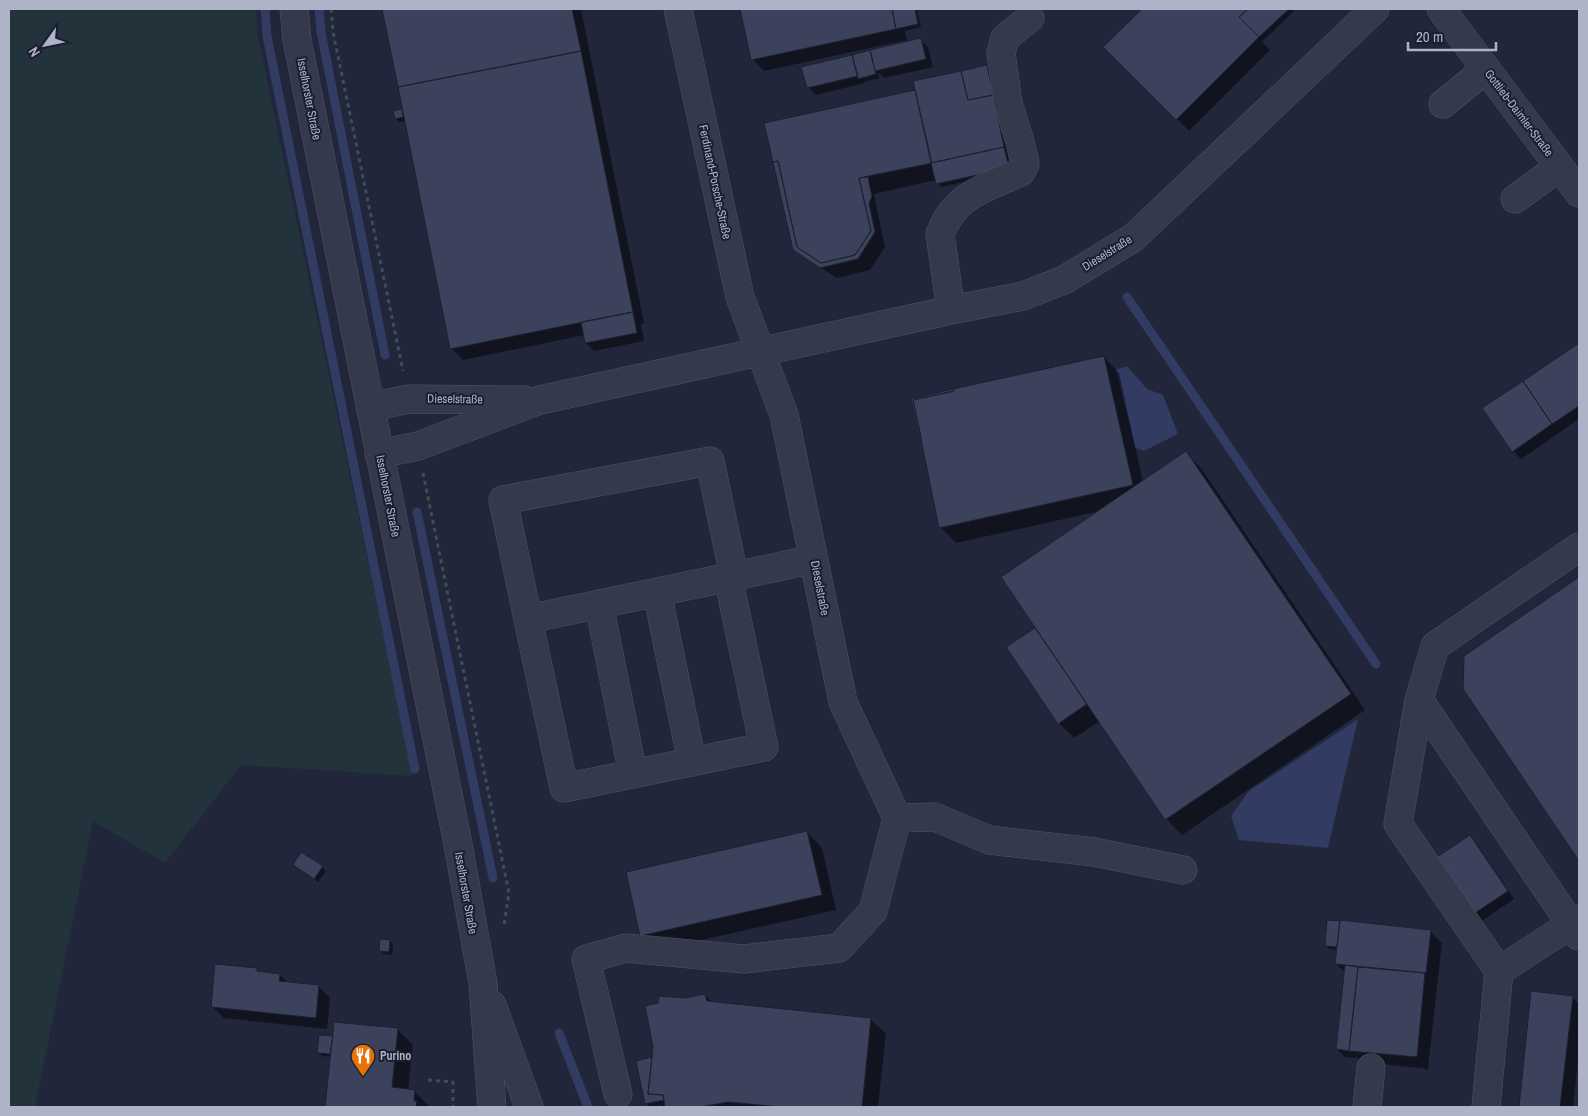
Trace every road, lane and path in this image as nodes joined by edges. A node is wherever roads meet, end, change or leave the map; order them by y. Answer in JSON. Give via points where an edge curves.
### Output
{"nodes":[{"id":1,"x":294,"y":9,"type":"edge"},
{"id":2,"x":331,"y":9,"type":"edge"},
{"id":3,"x":678,"y":9,"type":"edge"},
{"id":4,"x":1375,"y":9,"type":"edge"},
{"id":5,"x":1441,"y":9,"type":"edge"},
{"id":6,"x":1030,"y":18,"type":"dead end"},
{"id":7,"x":1486,"y":69,"type":"junction"},
{"id":8,"x":1443,"y":104,"type":"dead end"},
{"id":9,"x":1559,"y":167,"type":"junction"},
{"id":10,"x":1579,"y":193,"type":"edge"},
{"id":11,"x":1515,"y":199,"type":"dead end"},
{"id":12,"x":951,"y":310,"type":"junction"},
{"id":13,"x":760,"y":352,"type":"junction"},
{"id":14,"x":409,"y":398,"type":"junction"},
{"id":15,"x":540,"y":400,"type":"junction"},
{"id":16,"x":370,"y":407,"type":"junction"},
{"id":17,"x":418,"y":446,"type":"junction"},
{"id":18,"x":379,"y":454,"type":"junction"},
{"id":19,"x":1579,"y":547,"type":"edge"},
{"id":20,"x":814,"y":559,"type":"junction"},
{"id":21,"x":731,"y":576,"type":"junction"},
{"id":22,"x":657,"y":592,"type":"junction"},
{"id":23,"x":599,"y":604,"type":"junction"},
{"id":24,"x":528,"y":619,"type":"junction"},
{"id":25,"x":1419,"y":700,"type":"junction"},
{"id":26,"x":692,"y":762,"type":"junction"},
{"id":27,"x":633,"y":774,"type":"junction"},
{"id":28,"x":897,"y":818,"type":"junction"},
{"id":29,"x":1183,"y":870,"type":"dead end"},
{"id":30,"x":1577,"y":926,"type":"edge"},
{"id":31,"x":504,"y":933,"type":"dead end"},
{"id":32,"x":1499,"y":971,"type":"junction"},
{"id":33,"x":483,"y":983,"type":"junction"},
{"id":34,"x":1371,"y":1068,"type":"dead end"},
{"id":35,"x":428,"y":1080,"type":"dead end"},
{"id":36,"x":618,"y":1094,"type":"dead end"},
{"id":37,"x":453,"y":1107,"type":"edge"},
{"id":38,"x":492,"y":1107,"type":"edge"},
{"id":39,"x":529,"y":1107,"type":"edge"},
{"id":40,"x":1367,"y":1107,"type":"edge"},
{"id":41,"x":1486,"y":1107,"type":"edge"}],
"edges":[{"from":1,"to":16,"type":"street","name":"Isselhorster Straße","via":[[297,40]]},
{"from":2,"to":14,"type":"path","via":[[333,32]]},
{"from":3,"to":13,"type":"street","name":"Ferdinand-Porsche-Straße","via":[[740,297]]},
{"from":4,"to":12,"type":"street","name":"Dieselstraße","via":[[1133,238],[1064,280],[1022,296]]},
{"from":5,"to":7,"type":"street","name":"Gottlieb-Daimler-Straße"},
{"from":6,"to":12,"type":"street","via":[[1005,38],[1001,53],[1008,103],[1024,164],[1021,172],[967,196],[955,206],[945,222],[940,234]]},
{"from":7,"to":8,"type":"street"},
{"from":7,"to":9,"type":"street","name":"Gottlieb-Daimler-Straße"},
{"from":9,"to":10,"type":"street","name":"Gottlieb-Daimler-Straße"},
{"from":9,"to":11,"type":"street"},
{"from":12,"to":13,"type":"street","name":"Dieselstraße"},
{"from":13,"to":15,"type":"street","name":"Dieselstraße"},
{"from":13,"to":20,"type":"street","name":"Dieselstraße","via":[[784,416]]},
{"from":14,"to":15,"type":"street","name":"Dieselstraße"},
{"from":14,"to":16,"type":"street","name":"Dieselstraße"},
{"from":15,"to":17,"type":"street","name":"Dieselstraße"},
{"from":16,"to":18,"type":"street","name":"Isselhorster Straße"},
{"from":17,"to":18,"type":"street","name":"Dieselstraße"},
{"from":17,"to":31,"type":"path","via":[[509,893]]},
{"from":18,"to":33,"type":"street","name":"Isselhorster Straße"},
{"from":19,"to":25,"type":"street","via":[[1435,646]]},
{"from":20,"to":21,"type":"street"},
{"from":20,"to":28,"type":"street","name":"Dieselstraße","via":[[843,702]]},
{"from":21,"to":22,"type":"street"},
{"from":21,"to":24,"type":"street","via":[[710,461],[503,500]]},
{"from":21,"to":26,"type":"street","via":[[764,746]]},
{"from":22,"to":23,"type":"street"},
{"from":22,"to":26,"type":"street"},
{"from":23,"to":24,"type":"street"},
{"from":23,"to":27,"type":"street"},
{"from":24,"to":27,"type":"street","via":[[564,788]]},
{"from":25,"to":30,"type":"street"},
{"from":25,"to":32,"type":"street","via":[[1398,824]]},
{"from":26,"to":27,"type":"street"},
{"from":28,"to":29,"type":"street","via":[[935,817],[989,840],[1094,852]]},
{"from":28,"to":36,"type":"street","via":[[873,911],[839,948],[744,959],[626,948],[586,959]]},
{"from":30,"to":32,"type":"street"},
{"from":32,"to":41,"type":"street"},
{"from":33,"to":38,"type":"street","name":"Isselhorster Straße"},
{"from":33,"to":39,"type":"street","name":"Isselhorster Straße"},
{"from":34,"to":40,"type":"street"},
{"from":35,"to":37,"type":"path","via":[[453,1082]]}]}
